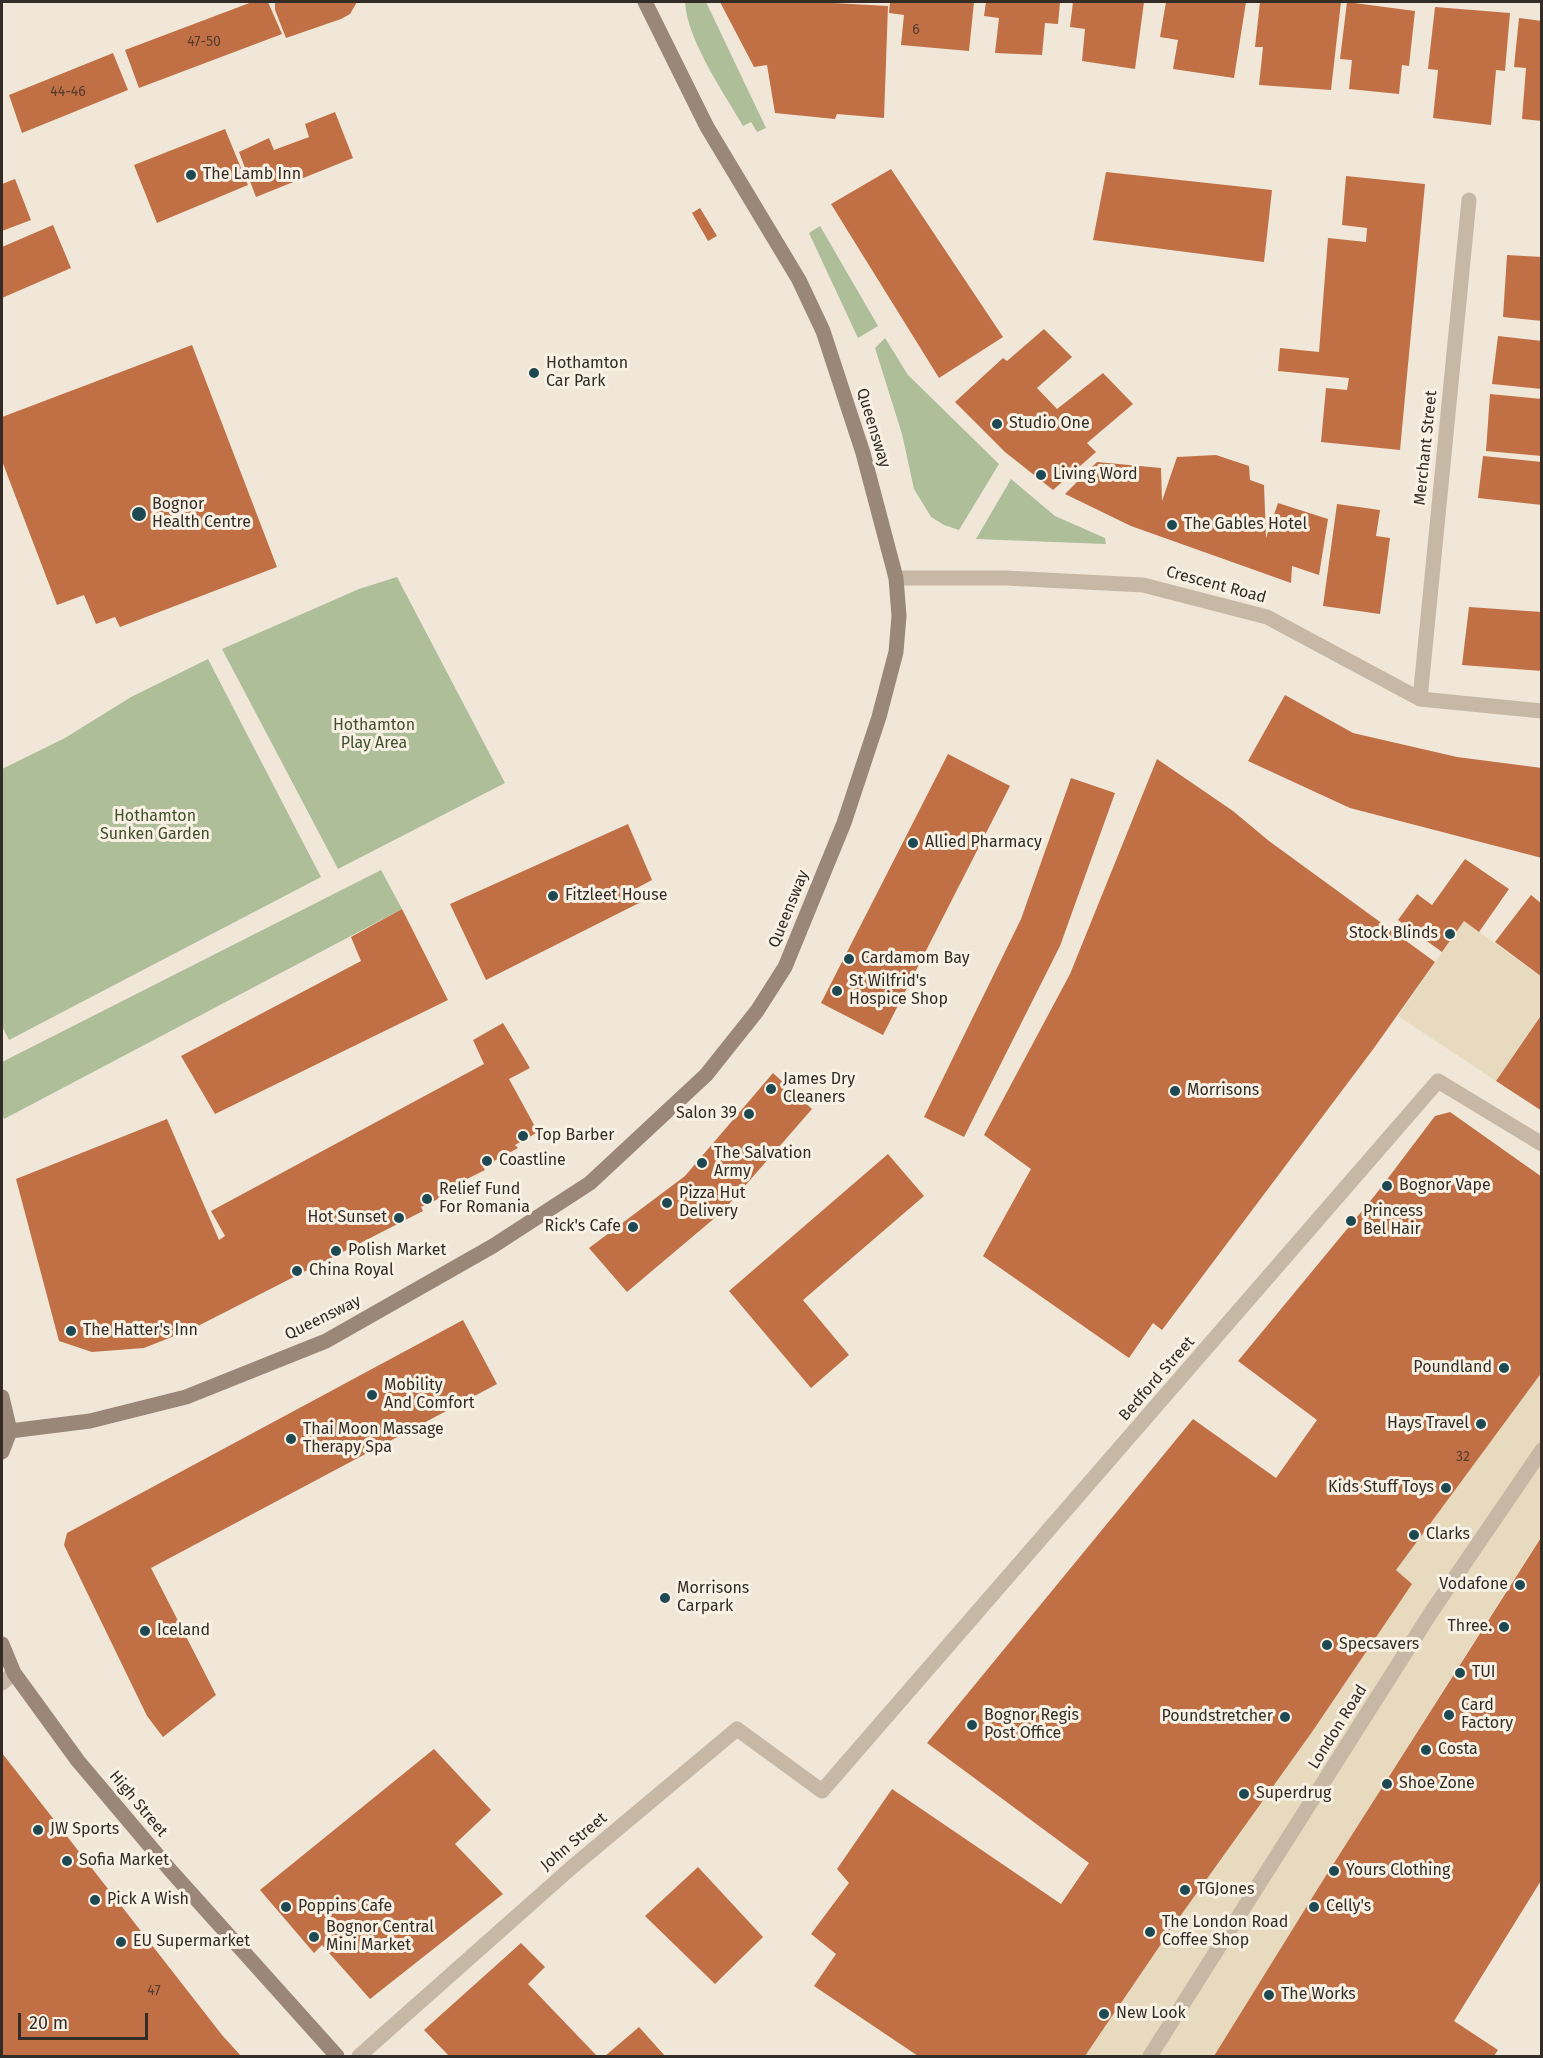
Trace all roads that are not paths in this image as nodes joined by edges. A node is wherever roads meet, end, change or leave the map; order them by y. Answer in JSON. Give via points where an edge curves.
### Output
{"nodes":[{"id":1,"x":645,"y":2,"type":"edge"},
{"id":2,"x":1469,"y":200,"type":"dead end"},
{"id":3,"x":896,"y":578,"type":"junction"},
{"id":4,"x":1420,"y":699,"type":"junction"},
{"id":5,"x":1542,"y":711,"type":"edge"},
{"id":6,"x":1542,"y":1144,"type":"edge"},
{"id":7,"x":2,"y":1397,"type":"edge"},
{"id":8,"x":10,"y":1431,"type":"junction"},
{"id":9,"x":1542,"y":1450,"type":"edge"},
{"id":10,"x":2,"y":1452,"type":"edge"},
{"id":11,"x":2,"y":1644,"type":"edge"},
{"id":12,"x":14,"y":1672,"type":"junction"},
{"id":13,"x":2,"y":1683,"type":"edge"},
{"id":14,"x":822,"y":1791,"type":"joint"},
{"id":15,"x":337,"y":2056,"type":"edge"},
{"id":16,"x":359,"y":2056,"type":"edge"},
{"id":17,"x":1150,"y":2056,"type":"edge"}],
"edges":[{"from":1,"to":3,"type":"street","name":"Queensway","via":[[707,127],[800,280],[823,331]]},
{"from":2,"to":4,"type":"street","name":"Merchant Street"},
{"from":3,"to":4,"type":"street","name":"Crescent Road","via":[[1006,578],[1143,585],[1267,617]]},
{"from":3,"to":8,"type":"street","name":"Queensway","via":[[896,652],[844,823],[784,968],[757,1011],[706,1075],[590,1183],[492,1246],[326,1341],[186,1396],[90,1421]]},
{"from":4,"to":5,"type":"street","name":"Crescent Road"},
{"from":6,"to":14,"type":"street","name":"Bedford Street","via":[[1438,1081]]},
{"from":7,"to":8,"type":"street"},
{"from":8,"to":10,"type":"street"},
{"from":9,"to":17,"type":"street","name":"London Road","via":[[1430,1614]]},
{"from":11,"to":12,"type":"street","name":"High Street"},
{"from":12,"to":13,"type":"street"},
{"from":12,"to":15,"type":"street","name":"High Street","via":[[78,1761]]},
{"from":14,"to":16,"type":"street","name":"John Street","via":[[736,1729],[570,1868]]}]}
